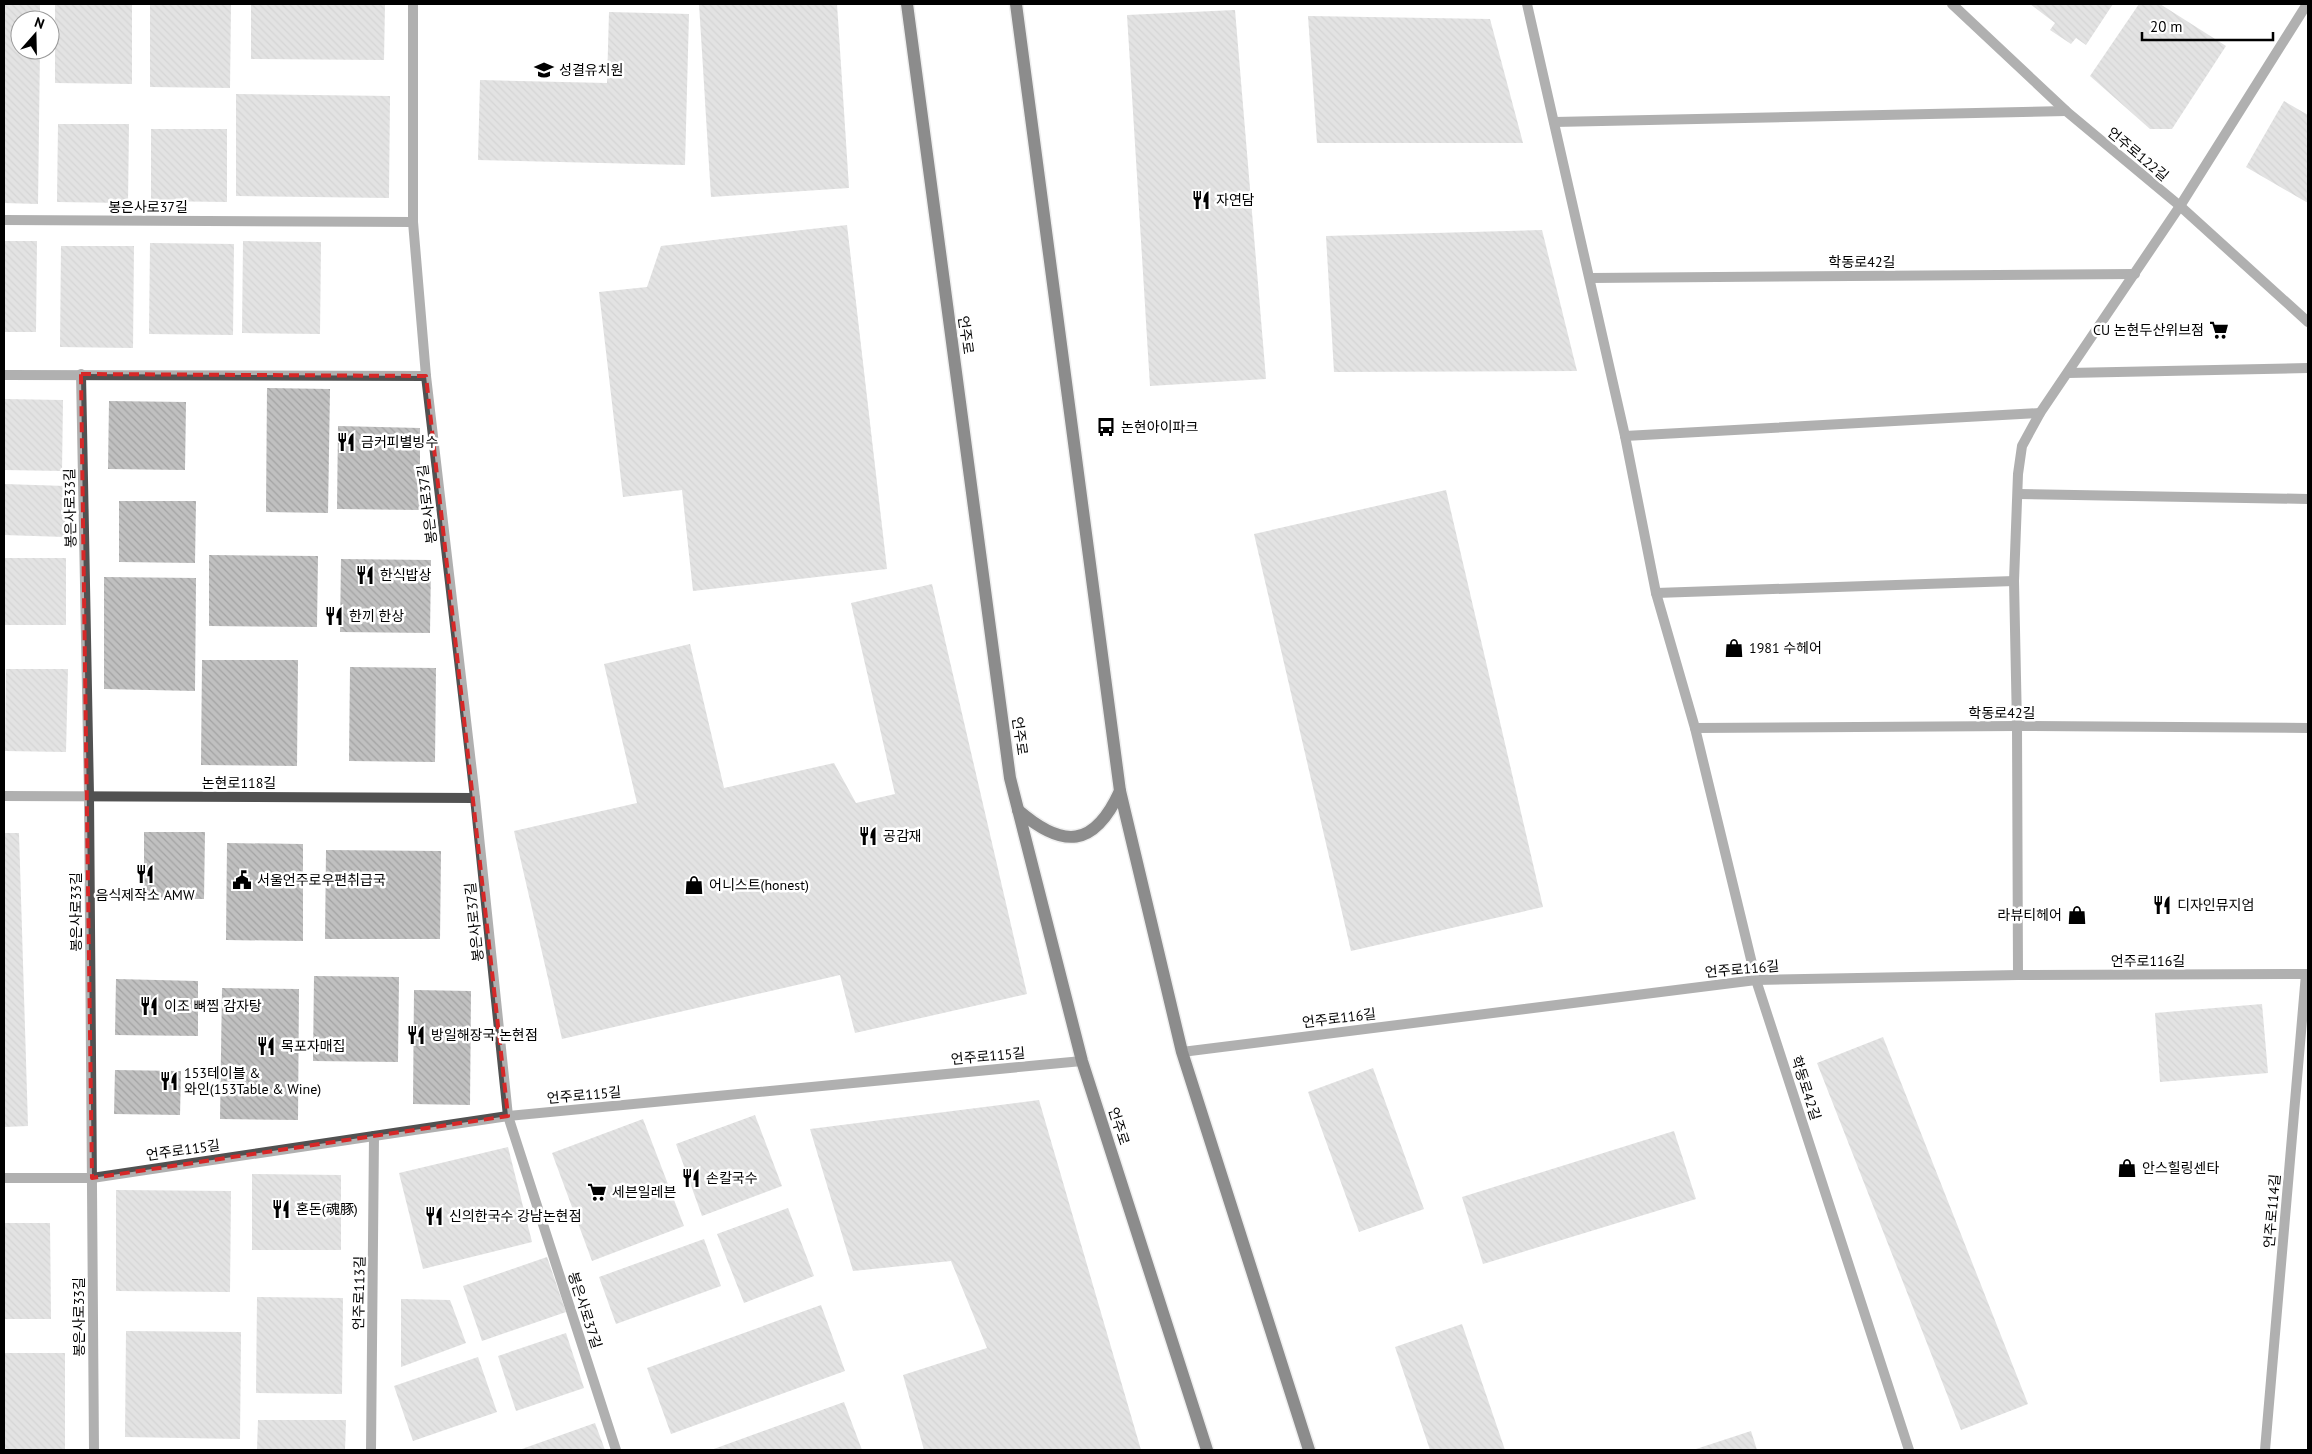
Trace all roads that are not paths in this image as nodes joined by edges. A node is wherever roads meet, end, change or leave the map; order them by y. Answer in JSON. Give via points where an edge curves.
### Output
{"nodes":[{"id":1,"x":413,"y":4,"type":"edge"},
{"id":2,"x":907,"y":4,"type":"edge"},
{"id":3,"x":1016,"y":4,"type":"edge"},
{"id":4,"x":1527,"y":4,"type":"edge"},
{"id":5,"x":1952,"y":4,"type":"edge"},
{"id":6,"x":2307,"y":4,"type":"edge"},
{"id":7,"x":2066,"y":111,"type":"junction"},
{"id":8,"x":1554,"y":122,"type":"junction"},
{"id":9,"x":2180,"y":206,"type":"junction"},
{"id":10,"x":4,"y":220,"type":"edge"},
{"id":11,"x":413,"y":222,"type":"junction"},
{"id":12,"x":2134,"y":274,"type":"junction"},
{"id":13,"x":1590,"y":278,"type":"junction"},
{"id":14,"x":2308,"y":322,"type":"edge"},
{"id":15,"x":2308,"y":368,"type":"edge"},
{"id":16,"x":2068,"y":372,"type":"junction"},
{"id":17,"x":81,"y":374,"type":"junction"},
{"id":18,"x":4,"y":375,"type":"edge"},
{"id":19,"x":426,"y":376,"type":"junction"},
{"id":20,"x":2040,"y":413,"type":"junction"},
{"id":21,"x":1625,"y":436,"type":"junction"},
{"id":22,"x":2018,"y":494,"type":"junction"},
{"id":23,"x":2308,"y":499,"type":"edge"},
{"id":24,"x":2014,"y":581,"type":"junction"},
{"id":25,"x":1656,"y":593,"type":"junction"},
{"id":26,"x":2017,"y":726,"type":"junction"},
{"id":27,"x":1695,"y":728,"type":"junction"},
{"id":28,"x":2308,"y":728,"type":"edge"},
{"id":29,"x":1120,"y":791,"type":"junction"},
{"id":30,"x":4,"y":796,"type":"edge"},
{"id":31,"x":89,"y":796,"type":"junction"},
{"id":32,"x":475,"y":798,"type":"junction"},
{"id":33,"x":1018,"y":810,"type":"junction"},
{"id":34,"x":2307,"y":974,"type":"edge"},
{"id":35,"x":2018,"y":975,"type":"junction"},
{"id":36,"x":1756,"y":980,"type":"junction"},
{"id":37,"x":1182,"y":1052,"type":"junction"},
{"id":38,"x":1082,"y":1061,"type":"junction"},
{"id":39,"x":508,"y":1116,"type":"junction"},
{"id":40,"x":374,"y":1136,"type":"junction"},
{"id":41,"x":4,"y":1178,"type":"edge"},
{"id":42,"x":92,"y":1178,"type":"junction"},
{"id":43,"x":94,"y":1450,"type":"edge"},
{"id":44,"x":370,"y":1450,"type":"edge"},
{"id":45,"x":616,"y":1450,"type":"edge"},
{"id":46,"x":1207,"y":1450,"type":"edge"},
{"id":47,"x":1309,"y":1450,"type":"edge"},
{"id":48,"x":1909,"y":1450,"type":"edge"},
{"id":49,"x":2265,"y":1450,"type":"edge"}],
"edges":[{"from":1,"to":11,"type":"street","name":"봉은사로37길"},
{"from":2,"to":33,"type":"main road","name":"언주로","via":[[1010,778]]},
{"from":3,"to":29,"type":"main road"},
{"from":4,"to":8,"type":"street","name":"학동로42길"},
{"from":5,"to":7,"type":"street","name":"언주로122길"},
{"from":6,"to":9,"type":"street"},
{"from":7,"to":8,"type":"street"},
{"from":7,"to":9,"type":"street","name":"언주로122길"},
{"from":8,"to":13,"type":"street","name":"학동로42길"},
{"from":9,"to":12,"type":"street"},
{"from":9,"to":14,"type":"street","name":"언주로122길"},
{"from":10,"to":11,"type":"street","name":"봉은사로37길"},
{"from":11,"to":19,"type":"street","name":"봉은사로37길"},
{"from":12,"to":13,"type":"street","name":"학동로42길"},
{"from":12,"to":16,"type":"street"},
{"from":13,"to":21,"type":"street","name":"학동로42길"},
{"from":15,"to":16,"type":"street"},
{"from":16,"to":20,"type":"street"},
{"from":17,"to":18,"type":"street"},
{"from":17,"to":19,"type":"street"},
{"from":17,"to":31,"type":"street","name":"봉은사로33길"},
{"from":19,"to":32,"type":"street","name":"봉은사로37길"},
{"from":20,"to":21,"type":"street"},
{"from":20,"to":22,"type":"street","via":[[2022,446]]},
{"from":21,"to":25,"type":"street","name":"학동로42길"},
{"from":22,"to":23,"type":"street"},
{"from":22,"to":24,"type":"street"},
{"from":24,"to":25,"type":"street"},
{"from":24,"to":26,"type":"street"},
{"from":25,"to":27,"type":"street","name":"학동로42길"},
{"from":26,"to":27,"type":"street","name":"학동로42길"},
{"from":26,"to":28,"type":"street","name":"학동로42길"},
{"from":26,"to":35,"type":"street"},
{"from":27,"to":36,"type":"street","name":"학동로42길"},
{"from":29,"to":33,"type":"main road","via":[[1111,810],[1082,836],[1066,838],[1049,833]]},
{"from":29,"to":37,"type":"main road"},
{"from":30,"to":31,"type":"street","name":"논현로118길"},
{"from":31,"to":32,"type":"street","name":"논현로118길"},
{"from":31,"to":42,"type":"street","name":"봉은사로33길"},
{"from":32,"to":39,"type":"street","name":"봉은사로37길"},
{"from":33,"to":38,"type":"main road","name":"언주로"},
{"from":34,"to":35,"type":"street","name":"언주로116길"},
{"from":34,"to":49,"type":"street","name":"언주로114길"},
{"from":35,"to":36,"type":"street","name":"언주로116길"},
{"from":36,"to":37,"type":"street","name":"언주로116길"},
{"from":36,"to":48,"type":"street","name":"학동로42길"},
{"from":37,"to":47,"type":"main road"},
{"from":38,"to":39,"type":"street","name":"언주로115길"},
{"from":38,"to":46,"type":"main road","name":"언주로"},
{"from":39,"to":40,"type":"street","name":"언주로115길"},
{"from":39,"to":45,"type":"street","name":"봉은사로37길"},
{"from":40,"to":42,"type":"street","name":"언주로115길"},
{"from":40,"to":44,"type":"street","name":"언주로113길"},
{"from":41,"to":42,"type":"street","name":"언주로115길"},
{"from":42,"to":43,"type":"street","name":"봉은사로33길"}]}
